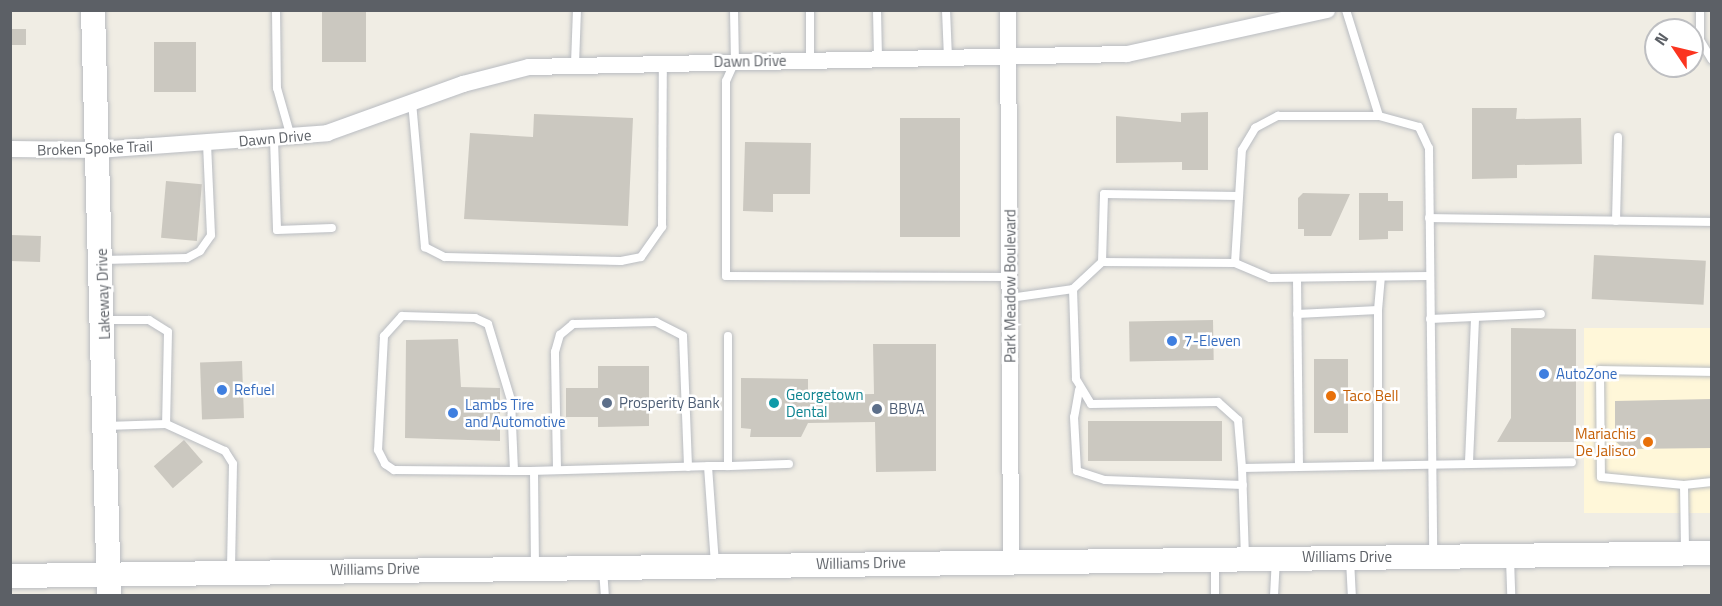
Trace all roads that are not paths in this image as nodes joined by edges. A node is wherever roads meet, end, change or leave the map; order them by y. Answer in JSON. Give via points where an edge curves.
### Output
{"nodes":[{"id":1,"x":93,"y":10,"type":"edge"},
{"id":2,"x":276,"y":10,"type":"edge"},
{"id":3,"x":577,"y":10,"type":"edge"},
{"id":4,"x":734,"y":10,"type":"edge"},
{"id":5,"x":810,"y":10,"type":"edge"},
{"id":6,"x":877,"y":10,"type":"edge"},
{"id":7,"x":946,"y":10,"type":"edge"},
{"id":8,"x":1008,"y":10,"type":"edge"},
{"id":9,"x":1327,"y":10,"type":"edge"},
{"id":10,"x":1346,"y":10,"type":"edge"},
{"id":11,"x":1700,"y":10,"type":"edge"},
{"id":12,"x":1008,"y":57,"type":"junction"},
{"id":13,"x":948,"y":58,"type":"junction"},
{"id":14,"x":878,"y":59,"type":"junction"},
{"id":15,"x":810,"y":60,"type":"junction"},
{"id":16,"x":1712,"y":60,"type":"edge"},
{"id":17,"x":663,"y":61,"type":"junction"},
{"id":18,"x":735,"y":61,"type":"junction"},
{"id":19,"x":575,"y":64,"type":"junction"},
{"id":20,"x":412,"y":102,"type":"junction"},
{"id":21,"x":1379,"y":116,"type":"junction"},
{"id":22,"x":291,"y":137,"type":"junction"},
{"id":23,"x":1618,"y":137,"type":"dead end"},
{"id":24,"x":274,"y":139,"type":"junction"},
{"id":25,"x":207,"y":144,"type":"junction"},
{"id":26,"x":180,"y":145,"type":"joint"},
{"id":27,"x":10,"y":149,"type":"edge"},
{"id":28,"x":98,"y":150,"type":"junction"},
{"id":29,"x":1239,"y":196,"type":"junction"},
{"id":30,"x":1429,"y":218,"type":"junction"},
{"id":31,"x":1616,"y":221,"type":"junction"},
{"id":32,"x":1712,"y":222,"type":"edge"},
{"id":33,"x":332,"y":228,"type":"dead end"},
{"id":34,"x":102,"y":260,"type":"junction"},
{"id":35,"x":1102,"y":262,"type":"junction"},
{"id":36,"x":1235,"y":263,"type":"junction"},
{"id":37,"x":1429,"y":276,"type":"junction"},
{"id":38,"x":1010,"y":277,"type":"junction"},
{"id":39,"x":1381,"y":277,"type":"junction"},
{"id":40,"x":1297,"y":278,"type":"junction"},
{"id":41,"x":1073,"y":289,"type":"junction"},
{"id":42,"x":1010,"y":298,"type":"junction"},
{"id":43,"x":1378,"y":310,"type":"junction"},
{"id":44,"x":1298,"y":314,"type":"junction"},
{"id":45,"x":1541,"y":314,"type":"dead end"},
{"id":46,"x":1475,"y":317,"type":"junction"},
{"id":47,"x":1430,"y":319,"type":"junction"},
{"id":48,"x":104,"y":320,"type":"junction"},
{"id":49,"x":728,"y":336,"type":"dead end"},
{"id":50,"x":1712,"y":372,"type":"edge"},
{"id":51,"x":1079,"y":390,"type":"junction"},
{"id":52,"x":166,"y":424,"type":"junction"},
{"id":53,"x":106,"y":426,"type":"junction"},
{"id":54,"x":1469,"y":462,"type":"junction"},
{"id":55,"x":1572,"y":462,"type":"dead end"},
{"id":56,"x":1432,"y":463,"type":"junction"},
{"id":57,"x":789,"y":464,"type":"dead end"},
{"id":58,"x":1378,"y":464,"type":"junction"},
{"id":59,"x":708,"y":466,"type":"junction"},
{"id":60,"x":728,"y":466,"type":"junction"},
{"id":61,"x":1299,"y":466,"type":"junction"},
{"id":62,"x":688,"y":467,"type":"junction"},
{"id":63,"x":1242,"y":468,"type":"junction"},
{"id":64,"x":557,"y":470,"type":"junction"},
{"id":65,"x":514,"y":471,"type":"junction"},
{"id":66,"x":534,"y":471,"type":"junction"},
{"id":67,"x":1712,"y":482,"type":"edge"},
{"id":68,"x":1243,"y":484,"type":"junction"},
{"id":69,"x":1684,"y":485,"type":"junction"},
{"id":70,"x":1712,"y":553,"type":"edge"},
{"id":71,"x":1685,"y":554,"type":"junction"},
{"id":72,"x":1433,"y":556,"type":"junction"},
{"id":73,"x":1510,"y":556,"type":"junction"},
{"id":74,"x":1350,"y":557,"type":"junction"},
{"id":75,"x":1245,"y":558,"type":"junction"},
{"id":76,"x":1276,"y":558,"type":"junction"},
{"id":77,"x":1215,"y":559,"type":"junction"},
{"id":78,"x":1011,"y":561,"type":"junction"},
{"id":79,"x":715,"y":565,"type":"junction"},
{"id":80,"x":603,"y":566,"type":"junction"},
{"id":81,"x":535,"y":567,"type":"junction"},
{"id":82,"x":231,"y":573,"type":"junction"},
{"id":83,"x":10,"y":576,"type":"edge"},
{"id":84,"x":109,"y":586,"type":"edge"},
{"id":85,"x":604,"y":596,"type":"edge"},
{"id":86,"x":1215,"y":596,"type":"edge"},
{"id":87,"x":1274,"y":596,"type":"edge"},
{"id":88,"x":1352,"y":596,"type":"edge"},
{"id":89,"x":1511,"y":596,"type":"edge"}],
"edges":[{"from":1,"to":28,"type":"main road","name":"Lakeway Drive"},
{"from":2,"to":22,"type":"lane","via":[[277,88]]},
{"from":3,"to":19,"type":"lane"},
{"from":4,"to":18,"type":"lane"},
{"from":5,"to":15,"type":"lane"},
{"from":6,"to":14,"type":"lane"},
{"from":7,"to":13,"type":"lane"},
{"from":8,"to":12,"type":"street","name":"Park Meadow Boulevard"},
{"from":9,"to":12,"type":"street","name":"Dawn Drive","via":[[1137,53]]},
{"from":10,"to":21,"type":"lane"},
{"from":11,"to":16,"type":"lane","via":[[1700,40]]},
{"from":12,"to":13,"type":"street","name":"Dawn Drive"},
{"from":12,"to":38,"type":"street","name":"Park Meadow Boulevard"},
{"from":13,"to":14,"type":"street","name":"Dawn Drive"},
{"from":14,"to":15,"type":"street","name":"Dawn Drive"},
{"from":15,"to":18,"type":"street","name":"Dawn Drive"},
{"from":17,"to":18,"type":"street","name":"Dawn Drive"},
{"from":17,"to":19,"type":"street","name":"Dawn Drive"},
{"from":17,"to":20,"type":"lane","via":[[662,227],[641,257],[621,261],[445,257],[425,247]]},
{"from":18,"to":38,"type":"lane","via":[[726,81],[726,276]]},
{"from":19,"to":20,"type":"street","name":"Dawn Drive","via":[[529,68]]},
{"from":20,"to":22,"type":"street","name":"Dawn Drive","via":[[327,133]]},
{"from":21,"to":29,"type":"lane","via":[[1267,119],[1242,150]]},
{"from":21,"to":30,"type":"lane","via":[[1411,122],[1425,134]]},
{"from":22,"to":24,"type":"street","name":"Dawn Drive"},
{"from":23,"to":31,"type":"lane"},
{"from":24,"to":25,"type":"street","name":"Dawn Drive"},
{"from":24,"to":33,"type":"lane","via":[[277,230]]},
{"from":25,"to":26,"type":"street","name":"Dawn Drive"},
{"from":25,"to":34,"type":"lane","via":[[212,235],[200,251],[187,258]]},
{"from":26,"to":28,"type":"street","name":"Broken Spoke Trail"},
{"from":27,"to":28,"type":"street","name":"Broken Spoke Trail"},
{"from":28,"to":34,"type":"main road","name":"Lakeway Drive"},
{"from":29,"to":35,"type":"lane","via":[[1104,194]]},
{"from":29,"to":36,"type":"lane"},
{"from":30,"to":31,"type":"lane"},
{"from":30,"to":37,"type":"lane"},
{"from":31,"to":32,"type":"lane"},
{"from":34,"to":48,"type":"main road","name":"Lakeway Drive"},
{"from":35,"to":36,"type":"lane"},
{"from":35,"to":41,"type":"lane"},
{"from":36,"to":40,"type":"lane","via":[[1255,276]]},
{"from":37,"to":39,"type":"lane"},
{"from":37,"to":47,"type":"lane"},
{"from":38,"to":42,"type":"street","name":"Park Meadow Boulevard"},
{"from":39,"to":40,"type":"lane"},
{"from":39,"to":43,"type":"lane"},
{"from":40,"to":44,"type":"lane"},
{"from":41,"to":42,"type":"lane"},
{"from":41,"to":51,"type":"lane"},
{"from":42,"to":78,"type":"street","name":"Park Meadow Boulevard"},
{"from":43,"to":44,"type":"lane"},
{"from":43,"to":58,"type":"lane"},
{"from":44,"to":61,"type":"lane"},
{"from":45,"to":46,"type":"lane"},
{"from":46,"to":47,"type":"lane"},
{"from":46,"to":54,"type":"lane"},
{"from":47,"to":56,"type":"lane"},
{"from":48,"to":52,"type":"lane","via":[[149,320],[168,332]]},
{"from":48,"to":53,"type":"main road","name":"Lakeway Drive"},
{"from":49,"to":60,"type":"lane"},
{"from":50,"to":69,"type":"lane","via":[[1600,370],[1600,477]]},
{"from":51,"to":63,"type":"lane","via":[[1096,408],[1218,402],[1238,420]]},
{"from":51,"to":68,"type":"lane","via":[[1074,417],[1077,471],[1105,480]]},
{"from":52,"to":53,"type":"lane"},
{"from":52,"to":82,"type":"lane","via":[[225,451],[233,464]]},
{"from":53,"to":84,"type":"main road","name":"Lakeway Drive"},
{"from":54,"to":55,"type":"lane"},
{"from":54,"to":56,"type":"lane"},
{"from":56,"to":58,"type":"lane"},
{"from":56,"to":72,"type":"lane"},
{"from":57,"to":60,"type":"lane"},
{"from":58,"to":61,"type":"lane"},
{"from":59,"to":60,"type":"lane"},
{"from":59,"to":62,"type":"lane"},
{"from":59,"to":79,"type":"lane"},
{"from":61,"to":63,"type":"lane"},
{"from":62,"to":64,"type":"lane"},
{"from":62,"to":64,"type":"lane","via":[[683,336],[656,322],[585,323],[573,324],[560,335],[555,352]]},
{"from":63,"to":68,"type":"lane"},
{"from":64,"to":66,"type":"lane"},
{"from":65,"to":65,"type":"lane","via":[[394,470],[385,464],[378,450],[384,336],[402,316],[475,318],[488,324],[511,400]]},
{"from":65,"to":66,"type":"lane"},
{"from":66,"to":81,"type":"lane"},
{"from":67,"to":69,"type":"lane"},
{"from":68,"to":75,"type":"lane"},
{"from":69,"to":71,"type":"lane"},
{"from":70,"to":71,"type":"main road","name":"Williams Drive"},
{"from":71,"to":73,"type":"main road","name":"Williams Drive"},
{"from":72,"to":73,"type":"main road","name":"Williams Drive"},
{"from":72,"to":74,"type":"main road","name":"Williams Drive"},
{"from":73,"to":89,"type":"lane"},
{"from":74,"to":76,"type":"main road","name":"Williams Drive"},
{"from":74,"to":88,"type":"lane"},
{"from":75,"to":76,"type":"main road","name":"Williams Drive"},
{"from":75,"to":77,"type":"main road","name":"Williams Drive"},
{"from":76,"to":87,"type":"lane"},
{"from":77,"to":78,"type":"main road","name":"Williams Drive"},
{"from":77,"to":86,"type":"lane"},
{"from":78,"to":79,"type":"main road","name":"Williams Drive"},
{"from":79,"to":80,"type":"main road","name":"Williams Drive"},
{"from":80,"to":81,"type":"main road","name":"Williams Drive"},
{"from":80,"to":85,"type":"lane"},
{"from":81,"to":82,"type":"main road","name":"Williams Drive"},
{"from":82,"to":84,"type":"main road","name":"Williams Drive"},
{"from":83,"to":84,"type":"main road","name":"Williams Drive"}]}
